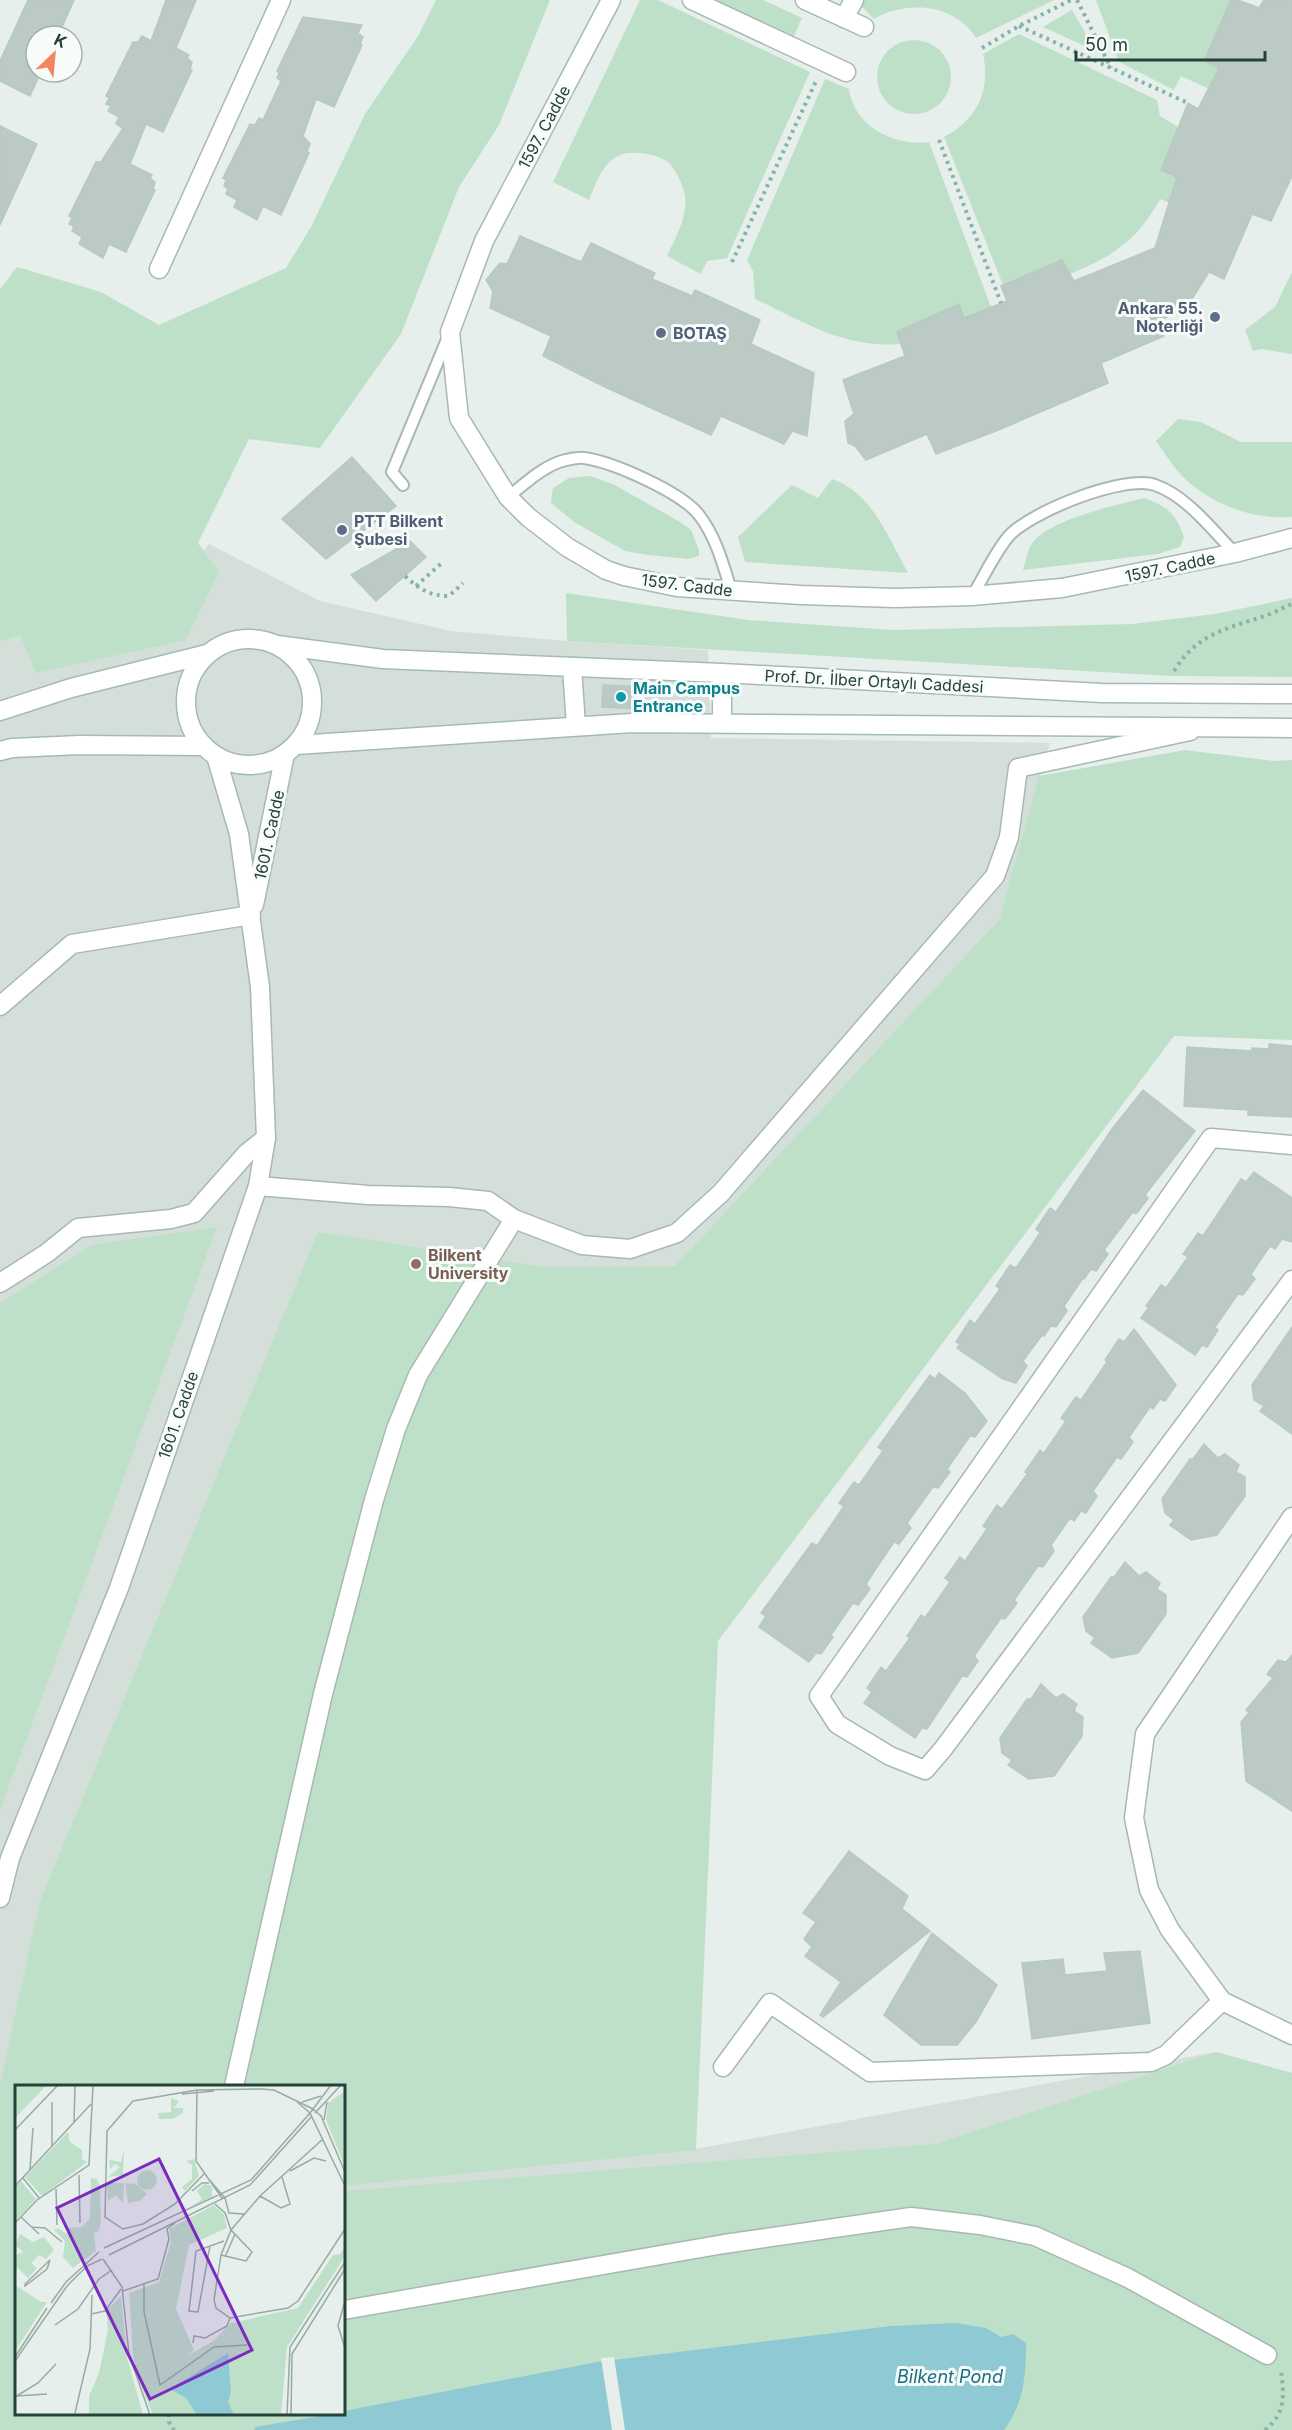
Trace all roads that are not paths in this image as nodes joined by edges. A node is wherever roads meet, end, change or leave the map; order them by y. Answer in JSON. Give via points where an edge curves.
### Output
{"nodes":[{"id":1,"x":281,"y":0,"type":"edge"},
{"id":2,"x":611,"y":0,"type":"edge"},
{"id":3,"x":692,"y":0,"type":"edge"},
{"id":4,"x":805,"y":0,"type":"edge"},
{"id":5,"x":854,"y":0,"type":"edge"},
{"id":6,"x":844,"y":18,"type":"junction"},
{"id":7,"x":864,"y":27,"type":"dead end"},
{"id":8,"x":846,"y":72,"type":"dead end"},
{"id":9,"x":159,"y":269,"type":"dead end"},
{"id":10,"x":450,"y":332,"type":"junction"},
{"id":11,"x":403,"y":485,"type":"dead end"},
{"id":12,"x":508,"y":497,"type":"junction"},
{"id":13,"x":1292,"y":538,"type":"edge"},
{"id":14,"x":1235,"y":553,"type":"junction"},
{"id":15,"x":731,"y":590,"type":"junction"},
{"id":16,"x":972,"y":596,"type":"junction"},
{"id":17,"x":277,"y":645,"type":"junction"},
{"id":18,"x":207,"y":654,"type":"junction"},
{"id":19,"x":572,"y":668,"type":"junction"},
{"id":20,"x":722,"y":673,"type":"junction"},
{"id":21,"x":1292,"y":694,"type":"edge"},
{"id":22,"x":0,"y":711,"type":"edge"},
{"id":23,"x":722,"y":723,"type":"junction"},
{"id":24,"x":576,"y":726,"type":"junction"},
{"id":25,"x":1213,"y":726,"type":"junction"},
{"id":26,"x":1292,"y":728,"type":"edge"},
{"id":27,"x":291,"y":749,"type":"junction"},
{"id":28,"x":0,"y":751,"type":"edge"},
{"id":29,"x":210,"y":751,"type":"junction"},
{"id":30,"x":251,"y":915,"type":"junction"},
{"id":31,"x":0,"y":1006,"type":"edge"},
{"id":32,"x":266,"y":1138,"type":"junction"},
{"id":33,"x":1292,"y":1145,"type":"edge"},
{"id":34,"x":258,"y":1186,"type":"junction"},
{"id":35,"x":514,"y":1219,"type":"junction"},
{"id":36,"x":1292,"y":1280,"type":"edge"},
{"id":37,"x":0,"y":1283,"type":"edge"},
{"id":38,"x":1292,"y":1517,"type":"edge"},
{"id":39,"x":0,"y":1898,"type":"edge"},
{"id":40,"x":1222,"y":2001,"type":"junction"},
{"id":41,"x":1292,"y":2035,"type":"edge"},
{"id":42,"x":723,"y":2067,"type":"dead end"},
{"id":43,"x":234,"y":2085,"type":"edge"},
{"id":44,"x":345,"y":2310,"type":"edge"},
{"id":45,"x":1267,"y":2355,"type":"road end"}],
"edges":[{"from":1,"to":9,"type":"street"},
{"from":2,"to":10,"type":"street","name":"1597. Cadde","via":[[484,241]]},
{"from":3,"to":8,"type":"street","via":[[822,69]]},
{"from":4,"to":6,"type":"street"},
{"from":5,"to":6,"type":"street"},
{"from":6,"to":7,"type":"street"},
{"from":10,"to":11,"type":"lane","via":[[392,472]]},
{"from":10,"to":12,"type":"street","name":"1597. Cadde","via":[[459,418]]},
{"from":12,"to":15,"type":"street","name":"1597. Cadde","via":[[567,547],[606,570],[677,587]]},
{"from":12,"to":15,"type":"lane","via":[[550,466],[565,460],[582,458],[614,466],[672,495],[698,513],[719,552]]},
{"from":13,"to":14,"type":"street","name":"1597. Cadde"},
{"from":14,"to":16,"type":"street","name":"1597. Cadde","via":[[1062,588]]},
{"from":14,"to":16,"type":"lane","via":[[1190,507],[1166,490],[1143,483],[1063,503],[1020,525]]},
{"from":15,"to":16,"type":"street","name":"1597. Cadde","via":[[896,598]]},
{"from":17,"to":18,"type":"street","name":"Prof. Dr. İlber Ortaylı Caddesi","via":[[260,639],[241,639]]},
{"from":17,"to":19,"type":"street","name":"Prof. Dr. İlber Ortaylı Caddesi","via":[[383,660]]},
{"from":17,"to":27,"type":"street","name":"Prof. Dr. İlber Ortaylı Caddesi","via":[[293,656],[312,690],[313,710],[307,728]]},
{"from":18,"to":22,"type":"street","name":"Prof. Dr. İlber Ortaylı Caddesi","via":[[71,688]]},
{"from":18,"to":29,"type":"street","via":[[189,682],[186,700],[194,732]]},
{"from":19,"to":20,"type":"street","name":"Prof. Dr. İlber Ortaylı Caddesi"},
{"from":19,"to":24,"type":"street"},
{"from":20,"to":21,"type":"street","name":"Prof. Dr. İlber Ortaylı Caddesi","via":[[1160,694]]},
{"from":20,"to":23,"type":"street"},
{"from":23,"to":24,"type":"street"},
{"from":23,"to":25,"type":"street"},
{"from":24,"to":27,"type":"street"},
{"from":25,"to":26,"type":"street"},
{"from":25,"to":35,"type":"street","via":[[1018,768],[1009,837],[995,876],[721,1193],[677,1233],[630,1249],[582,1245]]},
{"from":27,"to":29,"type":"street","via":[[269,762],[251,765],[232,763]]},
{"from":27,"to":30,"type":"street","name":"1601. Cadde"},
{"from":28,"to":29,"type":"street","via":[[80,745]]},
{"from":29,"to":30,"type":"street","name":"1601. Cadde","via":[[239,834]]},
{"from":30,"to":31,"type":"street","via":[[72,944]]},
{"from":30,"to":32,"type":"street","name":"1601. Cadde","via":[[260,987]]},
{"from":32,"to":34,"type":"street","name":"1601. Cadde"},
{"from":32,"to":37,"type":"street","via":[[247,1153],[194,1213],[171,1219],[78,1228]]},
{"from":33,"to":36,"type":"street","via":[[1211,1138],[819,1696],[837,1724],[890,1756],[925,1770]]},
{"from":34,"to":35,"type":"street","via":[[488,1201]]},
{"from":34,"to":39,"type":"street","name":"1601. Cadde","via":[[118,1588],[10,1858]]},
{"from":35,"to":43,"type":"street","via":[[418,1375],[396,1430],[323,1694]]},
{"from":38,"to":40,"type":"street","via":[[1145,1734],[1134,1818],[1149,1890],[1170,1930]]},
{"from":40,"to":41,"type":"street"},
{"from":40,"to":42,"type":"street","via":[[1166,2055],[1151,2062],[870,2072],[770,2002]]},
{"from":44,"to":45,"type":"street","via":[[724,2244],[911,2217],[1035,2236],[1128,2278]]}]}
